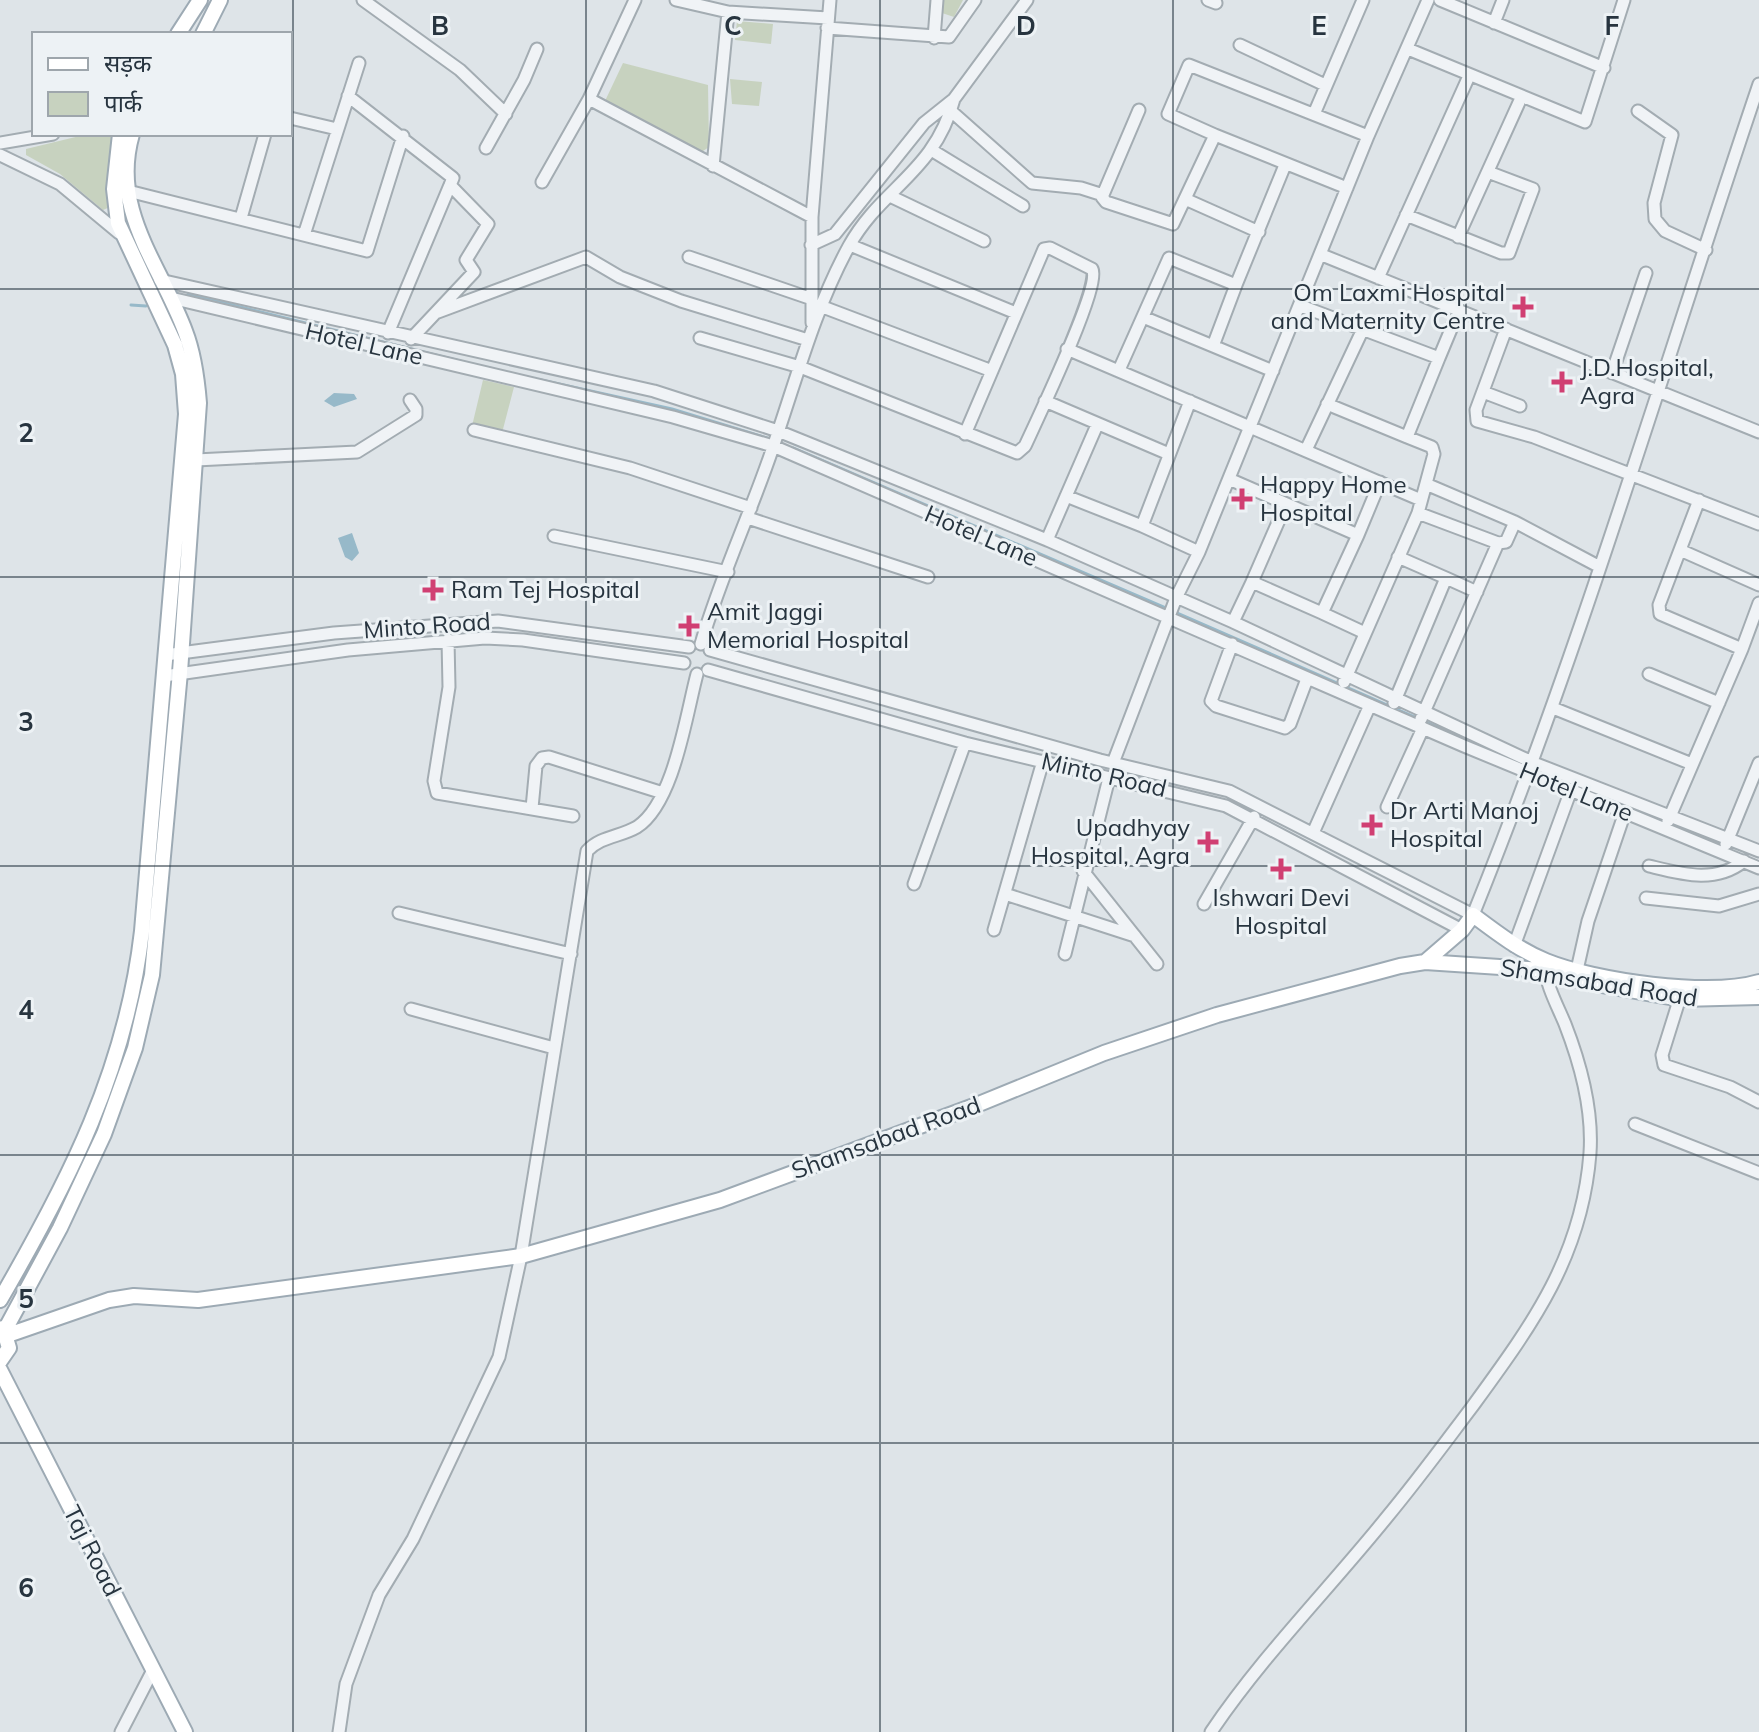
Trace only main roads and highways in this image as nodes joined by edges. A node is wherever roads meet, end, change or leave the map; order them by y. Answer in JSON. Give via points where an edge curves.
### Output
{"nodes":[{"id":1,"x":200,"y":0,"type":"edge"},
{"id":2,"x":220,"y":0,"type":"edge"},
{"id":3,"x":179,"y":32,"type":"edge"},
{"id":4,"x":204,"y":32,"type":"edge"},
{"id":5,"x":120,"y":136,"type":"edge"},
{"id":6,"x":132,"y":136,"type":"edge"},
{"id":7,"x":1425,"y":962,"type":"junction"},
{"id":8,"x":1545,"y":966,"type":"junction"},
{"id":9,"x":1759,"y":982,"type":"edge"},
{"id":10,"x":1682,"y":993,"type":"junction"},
{"id":11,"x":1759,"y":997,"type":"edge"},
{"id":12,"x":0,"y":1300,"type":"edge"},
{"id":13,"x":4,"y":1330,"type":"edge"},
{"id":14,"x":0,"y":1361,"type":"edge"},
{"id":15,"x":0,"y":1370,"type":"edge"},
{"id":16,"x":185,"y":1732,"type":"edge"}],
"edges":[{"from":1,"to":3,"type":"main road"},
{"from":2,"to":4,"type":"main road"},
{"from":5,"to":12,"type":"main road","via":[[114,189],[118,223],[163,313],[183,374],[186,414],[142,931],[125,1024],[95,1118],[69,1178]]},
{"from":6,"to":13,"type":"main road","via":[[130,213],[171,298],[195,365],[199,403],[156,952],[124,1083],[83,1182]]},
{"from":7,"to":8,"type":"main road","name":"Shamsabad Road"},
{"from":7,"to":8,"type":"main road","name":"Minto Road","via":[[1473,915]]},
{"from":7,"to":13,"type":"main road","name":"Shamsabad Road","via":[[1217,1015],[720,1200],[521,1256],[198,1300],[134,1296]]},
{"from":8,"to":10,"type":"main road","name":"Shamsabad Road"},
{"from":8,"to":10,"type":"main road","name":"Shamsabad Road","via":[[1614,989]]},
{"from":9,"to":10,"type":"main road","name":"Shamsabad Road"},
{"from":10,"to":11,"type":"main road","name":"Shamsabad Road"},
{"from":13,"to":14,"type":"main road","via":[[9,1348]]},
{"from":15,"to":16,"type":"main road","name":"Taj Road"}]}
